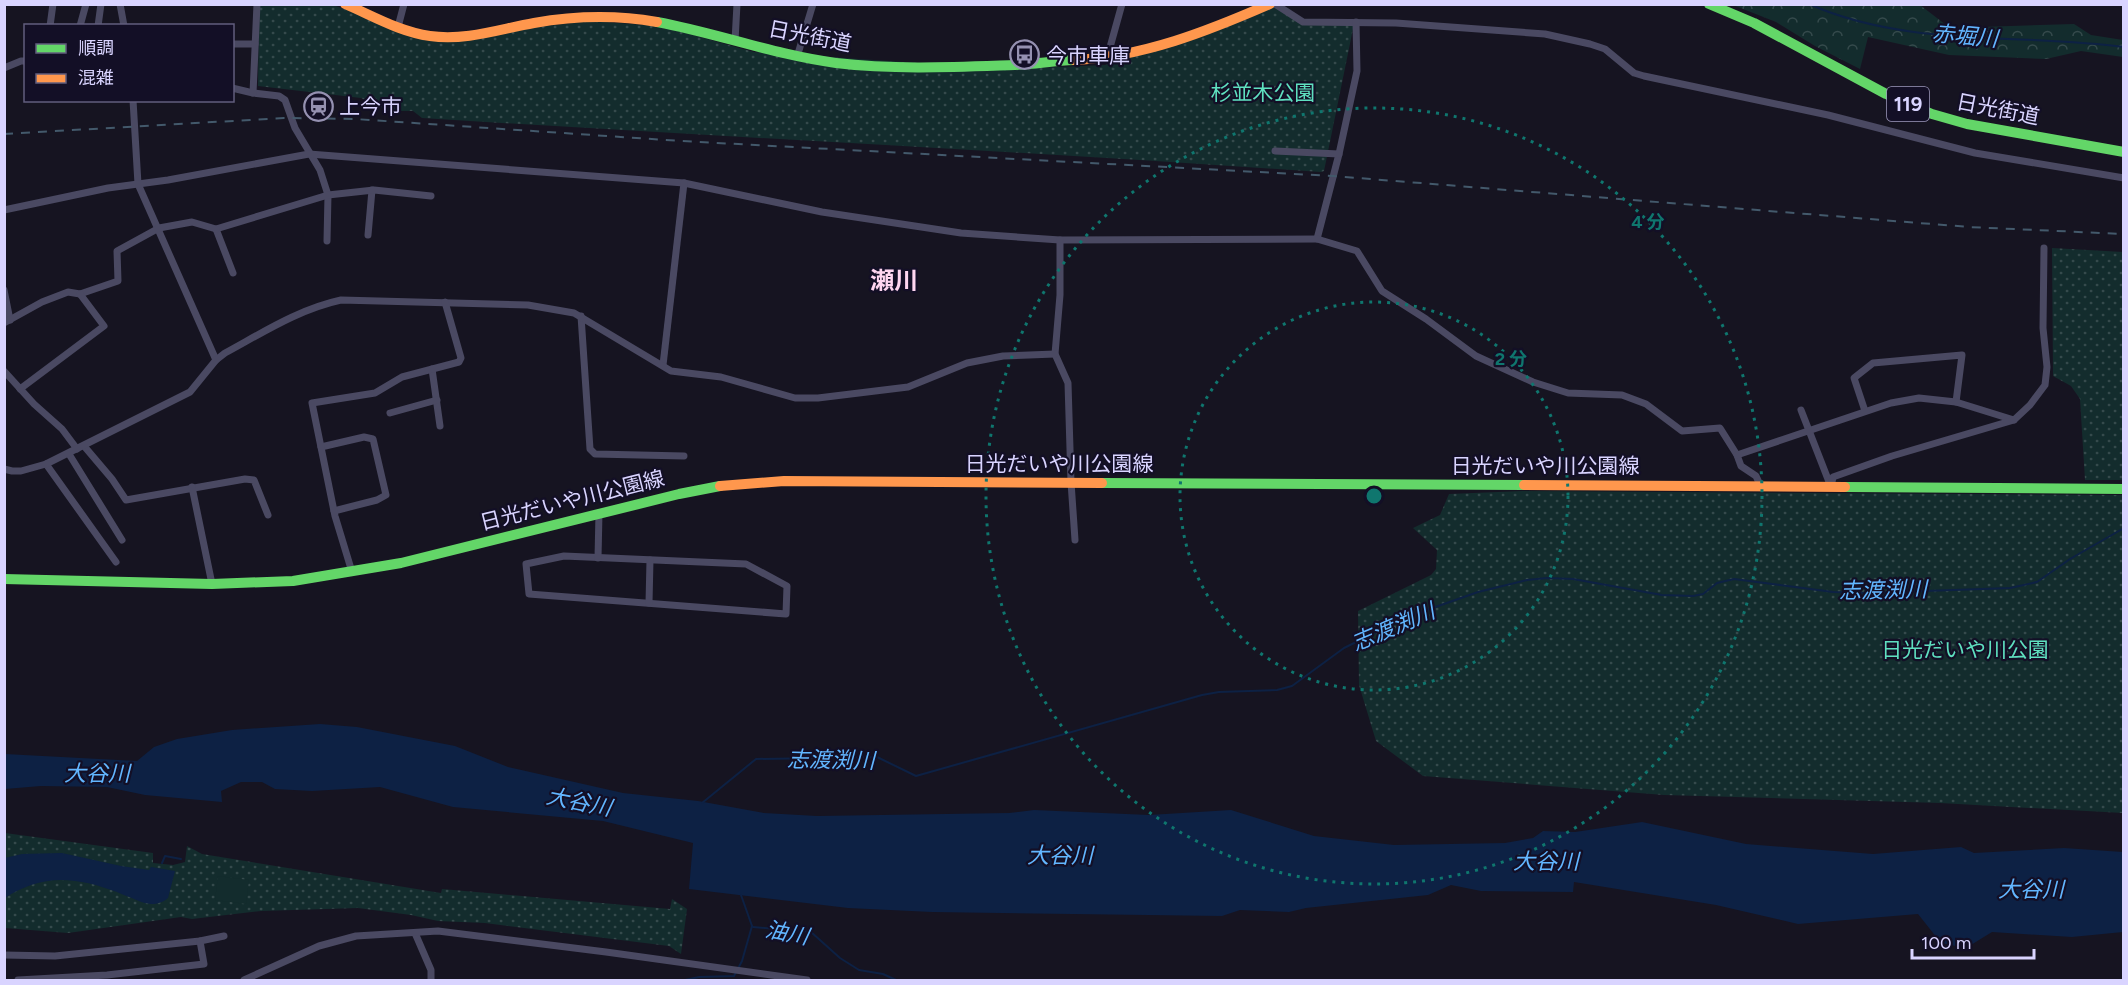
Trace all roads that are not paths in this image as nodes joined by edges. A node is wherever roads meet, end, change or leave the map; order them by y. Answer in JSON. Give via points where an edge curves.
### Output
{"nodes":[{"id":1,"x":53,"y":4,"type":"edge"},
{"id":2,"x":86,"y":4,"type":"edge"},
{"id":3,"x":101,"y":4,"type":"edge"},
{"id":4,"x":120,"y":4,"type":"edge"},
{"id":5,"x":257,"y":4,"type":"edge"},
{"id":6,"x":345,"y":4,"type":"edge"},
{"id":7,"x":404,"y":4,"type":"edge"},
{"id":8,"x":737,"y":4,"type":"edge"},
{"id":9,"x":813,"y":4,"type":"edge"},
{"id":10,"x":1122,"y":4,"type":"edge"},
{"id":11,"x":1270,"y":4,"type":"edge"},
{"id":12,"x":1275,"y":4,"type":"edge"},
{"id":13,"x":1710,"y":4,"type":"edge"},
{"id":14,"x":1356,"y":22,"type":"junction"},
{"id":15,"x":50,"y":24,"type":"edge"},
{"id":16,"x":81,"y":24,"type":"edge"},
{"id":17,"x":98,"y":24,"type":"edge"},
{"id":18,"x":123,"y":24,"type":"edge"},
{"id":19,"x":398,"y":27,"type":"junction"},
{"id":20,"x":735,"y":41,"type":"junction"},
{"id":21,"x":234,"y":44,"type":"edge"},
{"id":22,"x":255,"y":44,"type":"junction"},
{"id":23,"x":797,"y":57,"type":"junction"},
{"id":24,"x":1107,"y":58,"type":"junction"},
{"id":25,"x":24,"y":61,"type":"edge"},
{"id":26,"x":4,"y":68,"type":"edge"},
{"id":27,"x":234,"y":88,"type":"edge"},
{"id":28,"x":253,"y":93,"type":"junction"},
{"id":29,"x":132,"y":102,"type":"edge"},
{"id":30,"x":1275,"y":151,"type":"dead end"},
{"id":31,"x":2124,"y":152,"type":"edge"},
{"id":32,"x":309,"y":154,"type":"junction"},
{"id":33,"x":1339,"y":154,"type":"junction"},
{"id":34,"x":2124,"y":178,"type":"edge"},
{"id":35,"x":684,"y":183,"type":"junction"},
{"id":36,"x":138,"y":184,"type":"junction"},
{"id":37,"x":372,"y":190,"type":"junction"},
{"id":38,"x":328,"y":195,"type":"junction"},
{"id":39,"x":431,"y":196,"type":"dead end"},
{"id":40,"x":4,"y":210,"type":"edge"},
{"id":41,"x":159,"y":228,"type":"junction"},
{"id":42,"x":216,"y":229,"type":"junction"},
{"id":43,"x":368,"y":235,"type":"dead end"},
{"id":44,"x":1317,"y":239,"type":"junction"},
{"id":45,"x":1060,"y":240,"type":"junction"},
{"id":46,"x":327,"y":241,"type":"dead end"},
{"id":47,"x":2044,"y":248,"type":"dead end"},
{"id":48,"x":233,"y":273,"type":"dead end"},
{"id":49,"x":4,"y":290,"type":"edge"},
{"id":50,"x":80,"y":294,"type":"junction"},
{"id":51,"x":445,"y":302,"type":"junction"},
{"id":52,"x":581,"y":316,"type":"junction"},
{"id":53,"x":7,"y":322,"type":"edge"},
{"id":54,"x":1055,"y":354,"type":"junction"},
{"id":55,"x":216,"y":360,"type":"junction"},
{"id":56,"x":663,"y":365,"type":"junction"},
{"id":57,"x":432,"y":369,"type":"junction"},
{"id":58,"x":4,"y":371,"type":"edge"},
{"id":59,"x":20,"y":389,"type":"junction"},
{"id":60,"x":437,"y":400,"type":"junction"},
{"id":61,"x":1956,"y":402,"type":"junction"},
{"id":62,"x":1801,"y":410,"type":"dead end"},
{"id":63,"x":1865,"y":411,"type":"junction"},
{"id":64,"x":390,"y":413,"type":"dead end"},
{"id":65,"x":2014,"y":420,"type":"junction"},
{"id":66,"x":440,"y":426,"type":"dead end"},
{"id":67,"x":1809,"y":432,"type":"junction"},
{"id":68,"x":321,"y":447,"type":"junction"},
{"id":69,"x":80,"y":448,"type":"junction"},
{"id":70,"x":69,"y":454,"type":"junction"},
{"id":71,"x":1737,"y":455,"type":"junction"},
{"id":72,"x":684,"y":456,"type":"dead end"},
{"id":73,"x":46,"y":464,"type":"junction"},
{"id":74,"x":4,"y":469,"type":"edge"},
{"id":75,"x":1071,"y":482,"type":"junction"},
{"id":76,"x":192,"y":487,"type":"junction"},
{"id":77,"x":1761,"y":487,"type":"junction"},
{"id":78,"x":1831,"y":487,"type":"junction"},
{"id":79,"x":2124,"y":489,"type":"edge"},
{"id":80,"x":334,"y":511,"type":"junction"},
{"id":81,"x":599,"y":513,"type":"junction"},
{"id":82,"x":268,"y":515,"type":"dead end"},
{"id":83,"x":122,"y":540,"type":"dead end"},
{"id":84,"x":1075,"y":540,"type":"dead end"},
{"id":85,"x":598,"y":558,"type":"junction"},
{"id":86,"x":650,"y":560,"type":"junction"},
{"id":87,"x":116,"y":562,"type":"dead end"},
{"id":88,"x":352,"y":572,"type":"junction"},
{"id":89,"x":4,"y":579,"type":"edge"},
{"id":90,"x":212,"y":584,"type":"junction"},
{"id":91,"x":649,"y":603,"type":"junction"},
{"id":92,"x":415,"y":933,"type":"junction"},
{"id":93,"x":224,"y":936,"type":"dead end"},
{"id":94,"x":200,"y":941,"type":"junction"},
{"id":95,"x":4,"y":955,"type":"edge"},
{"id":96,"x":107,"y":978,"type":"edge"},
{"id":97,"x":18,"y":981,"type":"edge"},
{"id":98,"x":243,"y":981,"type":"edge"},
{"id":99,"x":431,"y":981,"type":"edge"},
{"id":100,"x":807,"y":981,"type":"edge"}],
"edges":[{"from":1,"to":15,"type":"street"},
{"from":2,"to":16,"type":"street"},
{"from":3,"to":17,"type":"street"},
{"from":4,"to":18,"type":"street"},
{"from":5,"to":22,"type":"street"},
{"from":6,"to":19,"type":"main road","name":"日光街道"},
{"from":7,"to":19,"type":"street"},
{"from":8,"to":20,"type":"street"},
{"from":9,"to":23,"type":"street"},
{"from":10,"to":24,"type":"street"},
{"from":11,"to":24,"type":"main road","name":"日光街道","via":[[1202,31]]},
{"from":12,"to":14,"type":"street","via":[[1304,22]]},
{"from":13,"to":31,"type":"main road","name":"日光街道","number":"119","via":[[1754,22],[1886,94],[1932,114]]},
{"from":14,"to":33,"type":"street","via":[[1357,71]]},
{"from":14,"to":34,"type":"street","via":[[1545,34],[1605,49],[1634,73],[1644,76],[1828,115],[1975,153]]},
{"from":19,"to":20,"type":"main road","name":"日光街道","via":[[431,36],[454,37],[548,21],[626,19],[689,28]]},
{"from":20,"to":23,"type":"main road","name":"日光街道"},
{"from":21,"to":22,"type":"street"},
{"from":22,"to":28,"type":"street"},
{"from":23,"to":24,"type":"main road","name":"日光街道","via":[[864,65],[1018,65]]},
{"from":25,"to":26,"type":"street"},
{"from":27,"to":28,"type":"street"},
{"from":28,"to":32,"type":"street","via":[[285,100]]},
{"from":29,"to":36,"type":"street"},
{"from":30,"to":33,"type":"street"},
{"from":32,"to":35,"type":"street"},
{"from":32,"to":36,"type":"street"},
{"from":32,"to":38,"type":"street","via":[[320,170]]},
{"from":33,"to":44,"type":"street"},
{"from":35,"to":45,"type":"street","via":[[822,212],[949,232]]},
{"from":35,"to":56,"type":"street"},
{"from":36,"to":40,"type":"street"},
{"from":36,"to":41,"type":"street"},
{"from":37,"to":38,"type":"street"},
{"from":37,"to":39,"type":"street"},
{"from":37,"to":43,"type":"street"},
{"from":38,"to":42,"type":"street"},
{"from":38,"to":46,"type":"street"},
{"from":41,"to":42,"type":"street","via":[[192,222]]},
{"from":41,"to":50,"type":"street","via":[[117,251],[118,281]]},
{"from":41,"to":55,"type":"street"},
{"from":42,"to":48,"type":"street"},
{"from":44,"to":45,"type":"street"},
{"from":44,"to":71,"type":"street","via":[[1357,251],[1382,291],[1476,356],[1568,393],[1622,395],[1646,404],[1682,431],[1720,429]]},
{"from":45,"to":54,"type":"street"},
{"from":47,"to":65,"type":"street","via":[[2045,386]]},
{"from":49,"to":53,"type":"street"},
{"from":50,"to":53,"type":"street","via":[[68,292]]},
{"from":50,"to":59,"type":"street","via":[[104,326]]},
{"from":51,"to":52,"type":"street","via":[[528,304]]},
{"from":51,"to":55,"type":"street","via":[[341,300],[322,304],[285,320]]},
{"from":51,"to":57,"type":"street","via":[[461,358],[459,362]]},
{"from":52,"to":56,"type":"street"},
{"from":52,"to":72,"type":"street","via":[[590,448],[595,454]]},
{"from":54,"to":56,"type":"street","via":[[1003,356],[967,363],[908,387],[818,398],[795,398],[721,377],[671,371]]},
{"from":54,"to":75,"type":"street","via":[[1068,383]]},
{"from":55,"to":69,"type":"street","via":[[190,392]]},
{"from":57,"to":60,"type":"street"},
{"from":57,"to":68,"type":"street","via":[[402,377],[375,393],[312,403]]},
{"from":58,"to":59,"type":"street"},
{"from":59,"to":69,"type":"street"},
{"from":60,"to":64,"type":"street"},
{"from":60,"to":66,"type":"street"},
{"from":61,"to":63,"type":"street","via":[[1919,398]]},
{"from":61,"to":63,"type":"street","via":[[1962,355],[1873,363],[1854,378]]},
{"from":61,"to":65,"type":"street"},
{"from":62,"to":67,"type":"street"},
{"from":63,"to":67,"type":"street"},
{"from":65,"to":78,"type":"street","via":[[1833,477]]},
{"from":67,"to":71,"type":"street"},
{"from":67,"to":78,"type":"street"},
{"from":68,"to":80,"type":"street"},
{"from":68,"to":80,"type":"street","via":[[363,437],[373,439],[386,495]]},
{"from":69,"to":70,"type":"street"},
{"from":69,"to":76,"type":"street","via":[[112,479],[126,500]]},
{"from":70,"to":73,"type":"street"},
{"from":70,"to":83,"type":"street"},
{"from":71,"to":77,"type":"street","via":[[1741,466],[1756,476]]},
{"from":73,"to":74,"type":"street","via":[[21,471]]},
{"from":73,"to":87,"type":"street"},
{"from":75,"to":77,"type":"main road","name":"日光だいや川公園線"},
{"from":75,"to":81,"type":"main road","name":"日光だいや川公園線","via":[[776,482],[696,490]]},
{"from":75,"to":84,"type":"street"},
{"from":76,"to":82,"type":"street","via":[[254,480]]},
{"from":76,"to":90,"type":"street"},
{"from":77,"to":78,"type":"main road","name":"日光だいや川公園線"},
{"from":78,"to":79,"type":"main road","name":"日光だいや川公園線"},
{"from":80,"to":88,"type":"street"},
{"from":81,"to":85,"type":"street"},
{"from":81,"to":88,"type":"main road","name":"日光だいや川公園線"},
{"from":85,"to":86,"type":"street"},
{"from":85,"to":91,"type":"street","via":[[564,556],[526,564],[529,594]]},
{"from":86,"to":91,"type":"street"},
{"from":86,"to":91,"type":"street","via":[[746,564],[787,586],[786,614]]},
{"from":88,"to":90,"type":"main road","name":"日光だいや川公園線","via":[[293,581]]},
{"from":89,"to":90,"type":"main road","name":"日光だいや川公園線"},
{"from":92,"to":98,"type":"street","via":[[339,940]]},
{"from":92,"to":99,"type":"street","via":[[431,970]]},
{"from":92,"to":100,"type":"street","via":[[454,932]]},
{"from":93,"to":94,"type":"street"},
{"from":94,"to":95,"type":"street","via":[[55,956]]},
{"from":94,"to":96,"type":"street","via":[[204,964]]},
{"from":96,"to":97,"type":"street"}]}
